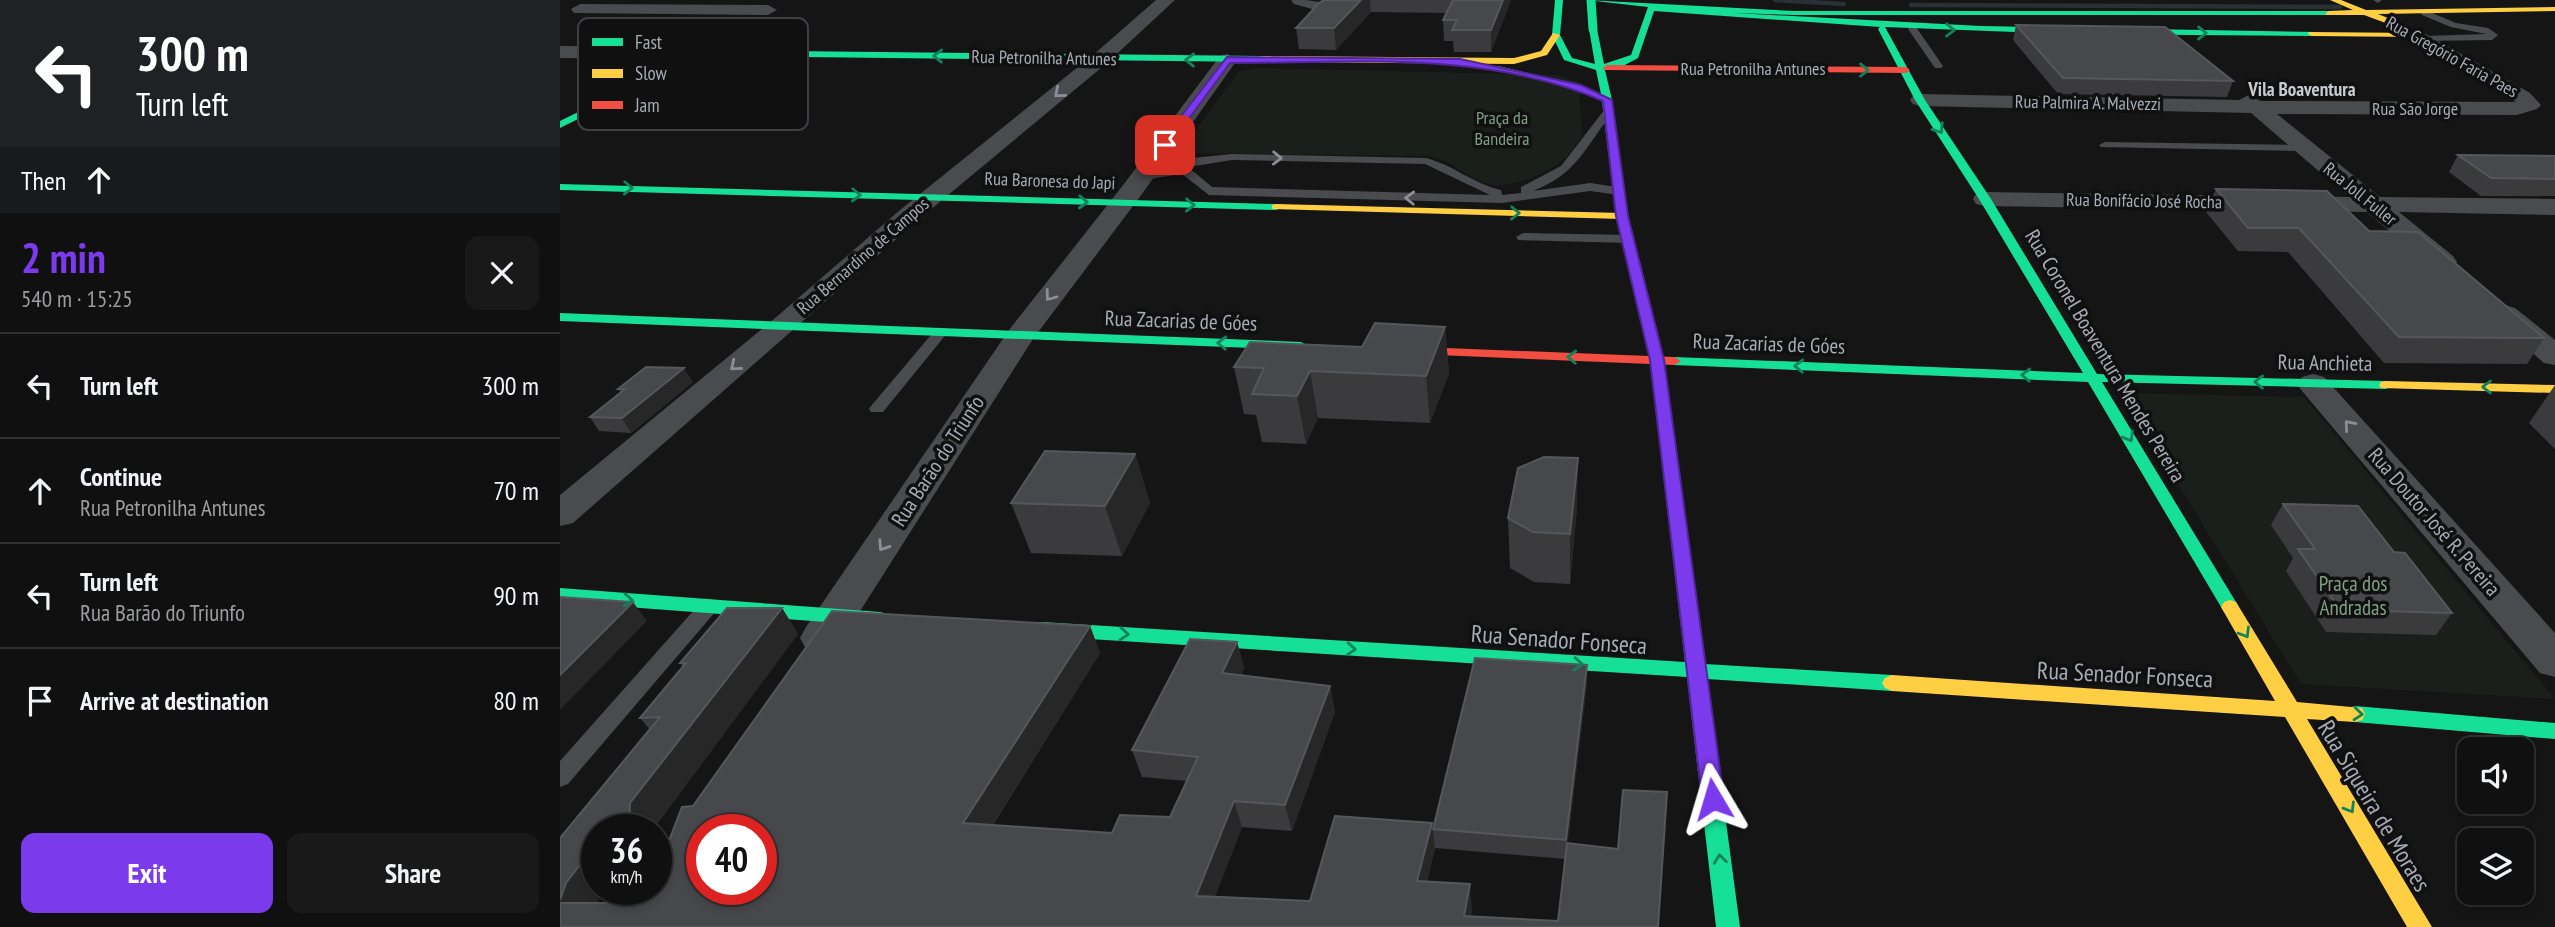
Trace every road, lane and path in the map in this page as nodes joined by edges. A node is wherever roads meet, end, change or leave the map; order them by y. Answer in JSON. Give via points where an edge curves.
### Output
{"nodes":[{"id":1,"x":599,"y":0,"type":"edge"},
{"id":2,"x":1166,"y":0,"type":"edge"},
{"id":3,"x":1300,"y":0,"type":"edge"},
{"id":4,"x":1559,"y":0,"type":"edge"},
{"id":5,"x":1591,"y":0,"type":"edge"},
{"id":6,"x":1864,"y":0,"type":"edge"},
{"id":7,"x":2311,"y":0,"type":"edge"},
{"id":8,"x":2386,"y":0,"type":"edge"},
{"id":9,"x":2400,"y":0,"type":"edge"},
{"id":10,"x":2341,"y":3,"type":"edge"},
{"id":11,"x":1326,"y":4,"type":"edge"},
{"id":12,"x":2373,"y":6,"type":"edge"},
{"id":13,"x":1651,"y":8,"type":"junction"},
{"id":14,"x":580,"y":9,"type":"junction"},
{"id":15,"x":2555,"y":9,"type":"edge"},
{"id":16,"x":768,"y":10,"type":"dead end"},
{"id":17,"x":1770,"y":13,"type":"junction"},
{"id":18,"x":2425,"y":13,"type":"junction"},
{"id":19,"x":560,"y":17,"type":"edge"},
{"id":20,"x":1307,"y":25,"type":"edge"},
{"id":21,"x":1882,"y":29,"type":"junction"},
{"id":22,"x":1913,"y":29,"type":"junction"},
{"id":23,"x":1555,"y":32,"type":"junction"},
{"id":24,"x":2165,"y":32,"type":"junction"},
{"id":25,"x":2421,"y":37,"type":"junction"},
{"id":26,"x":1291,"y":43,"type":"dead end"},
{"id":27,"x":560,"y":52,"type":"edge"},
{"id":28,"x":578,"y":52,"type":"edge"},
{"id":29,"x":808,"y":55,"type":"edge"},
{"id":30,"x":2196,"y":57,"type":"edge"},
{"id":31,"x":1100,"y":59,"type":"junction"},
{"id":32,"x":1227,"y":60,"type":"junction"},
{"id":33,"x":1275,"y":60,"type":"junction"},
{"id":34,"x":1460,"y":61,"type":"junction"},
{"id":35,"x":1938,"y":66,"type":"dead end"},
{"id":36,"x":1600,"y":68,"type":"junction"},
{"id":37,"x":1906,"y":70,"type":"junction"},
{"id":38,"x":2226,"y":82,"type":"edge"},
{"id":39,"x":1920,"y":100,"type":"junction"},
{"id":40,"x":2530,"y":105,"type":"joint"},
{"id":41,"x":1608,"y":106,"type":"junction"},
{"id":42,"x":2257,"y":107,"type":"junction"},
{"id":43,"x":578,"y":116,"type":"edge"},
{"id":44,"x":560,"y":125,"type":"edge"},
{"id":45,"x":2105,"y":145,"type":"dead end"},
{"id":46,"x":2304,"y":148,"type":"junction"},
{"id":47,"x":1185,"y":168,"type":"junction"},
{"id":48,"x":1148,"y":169,"type":"junction"},
{"id":49,"x":560,"y":187,"type":"edge"},
{"id":50,"x":1477,"y":188,"type":"junction"},
{"id":51,"x":1522,"y":191,"type":"junction"},
{"id":52,"x":1619,"y":191,"type":"junction"},
{"id":53,"x":932,"y":197,"type":"junction"},
{"id":54,"x":1448,"y":199,"type":"junction"},
{"id":55,"x":1503,"y":199,"type":"junction"},
{"id":56,"x":1986,"y":199,"type":"junction"},
{"id":57,"x":1122,"y":203,"type":"junction"},
{"id":58,"x":2374,"y":204,"type":"junction"},
{"id":59,"x":2555,"y":207,"type":"edge"},
{"id":60,"x":1622,"y":216,"type":"junction"},
{"id":61,"x":1523,"y":237,"type":"dead end"},
{"id":62,"x":1628,"y":239,"type":"junction"},
{"id":63,"x":2459,"y":275,"type":"edge"},
{"id":64,"x":2480,"y":293,"type":"edge"},
{"id":65,"x":560,"y":317,"type":"edge"},
{"id":66,"x":784,"y":325,"type":"junction"},
{"id":67,"x":941,"y":332,"type":"junction"},
{"id":68,"x":1020,"y":336,"type":"junction"},
{"id":69,"x":1311,"y":347,"type":"edge"},
{"id":70,"x":1380,"y":349,"type":"edge"},
{"id":71,"x":2555,"y":356,"type":"edge"},
{"id":72,"x":1657,"y":360,"type":"junction"},
{"id":73,"x":2094,"y":378,"type":"junction"},
{"id":74,"x":2313,"y":384,"type":"junction"},
{"id":75,"x":2555,"y":388,"type":"edge"},
{"id":76,"x":877,"y":409,"type":"dead end"},
{"id":77,"x":560,"y":514,"type":"edge"},
{"id":78,"x":560,"y":595,"type":"edge"},
{"id":79,"x":709,"y":606,"type":"junction"},
{"id":80,"x":837,"y":616,"type":"junction"},
{"id":81,"x":893,"y":619,"type":"edge"},
{"id":82,"x":1031,"y":628,"type":"edge"},
{"id":83,"x":2555,"y":661,"type":"edge"},
{"id":84,"x":798,"y":670,"type":"edge"},
{"id":85,"x":1698,"y":672,"type":"junction"},
{"id":86,"x":2290,"y":708,"type":"junction"},
{"id":87,"x":2555,"y":731,"type":"edge"},
{"id":88,"x":560,"y":777,"type":"edge"},
{"id":89,"x":1728,"y":927,"type":"edge"},
{"id":90,"x":2420,"y":927,"type":"edge"}],
"edges":[{"from":1,"to":14,"type":"street"},
{"from":2,"to":31,"type":"street","name":"Rua Bernardino de Campos"},
{"from":3,"to":11,"type":"street"},
{"from":4,"to":23,"type":"main road"},
{"from":5,"to":13,"type":"main road"},
{"from":5,"to":36,"type":"main road","bridge":true},
{"from":6,"to":17,"type":"main road","via":[[1851,8]]},
{"from":7,"to":10,"type":"main road"},
{"from":8,"to":9,"type":"main road"},
{"from":8,"to":12,"type":"main road"},
{"from":10,"to":12,"type":"main road"},
{"from":11,"to":20,"type":"main road"},
{"from":12,"to":17,"type":"main road"},
{"from":12,"to":18,"type":"main road"},
{"from":12,"to":25,"type":"main road","name":"Rua Gregório Faria Paes"},
{"from":13,"to":17,"type":"main road"},
{"from":13,"to":21,"type":"main road"},
{"from":13,"to":36,"type":"main road","via":[[1635,57]]},
{"from":14,"to":16,"type":"street"},
{"from":14,"to":19,"type":"street"},
{"from":15,"to":18,"type":"main road"},
{"from":18,"to":25,"type":"lane","via":[[2493,35]]},
{"from":21,"to":22,"type":"main road"},
{"from":21,"to":37,"type":"main road","name":"Rua Coronel Boaventura Mendes Pereira"},
{"from":22,"to":24,"type":"main road","one_way":true},
{"from":22,"to":35,"type":"lane"},
{"from":23,"to":34,"type":"main road","name":"Rua Petronilha Antunes","via":[[1544,54],[1528,59]]},
{"from":23,"to":36,"type":"main road","name":"Rua Petronilha Antunes","via":[[1568,60]]},
{"from":24,"to":25,"type":"main road","one_way":true},
{"from":24,"to":30,"type":"street"},
{"from":25,"to":40,"type":"street","name":"Rua Gregório Faria Paes"},
{"from":26,"to":33,"type":"main road"},
{"from":27,"to":28,"type":"street","name":"Rua Petronilha Antunes"},
{"from":31,"to":29,"type":"main road","name":"Rua Petronilha Antunes","one_way":true},
{"from":32,"to":31,"type":"main road","name":"Rua Petronilha Antunes","one_way":true},
{"from":31,"to":53,"type":"street","name":"Rua Bernardino de Campos","one_way":true},
{"from":32,"to":33,"type":"main road","name":"Rua Petronilha Antunes"},
{"from":32,"to":48,"type":"street","name":"Rua Barão do Triunfo"},
{"from":33,"to":34,"type":"main road","name":"Rua Petronilha Antunes"},
{"from":34,"to":41,"type":"main road","via":[[1578,87]]},
{"from":36,"to":37,"type":"main road","name":"Rua Petronilha Antunes","one_way":true},
{"from":36,"to":41,"type":"main road"},
{"from":37,"to":39,"type":"main road","name":"Rua Coronel Boaventura Mendes Pereira"},
{"from":38,"to":42,"type":"street","name":"Rua Joll Fuller"},
{"from":39,"to":42,"type":"street","name":"Rua Palmira A. Malvezzi"},
{"from":39,"to":56,"type":"main road","name":"Rua Coronel Boaventura Mendes Pereira","one_way":true},
{"from":40,"to":42,"type":"street","name":"Rua São Jorge","via":[[2518,109]]},
{"from":41,"to":51,"type":"lane","via":[[1563,170]]},
{"from":41,"to":52,"type":"main road"},
{"from":42,"to":46,"type":"street","name":"Rua Joll Fuller"},
{"from":43,"to":44,"type":"main road"},
{"from":45,"to":46,"type":"lane"},
{"from":46,"to":58,"type":"street","name":"Rua Joll Fuller"},
{"from":47,"to":48,"type":"lane"},
{"from":47,"to":50,"type":"lane","one_way":true,"via":[[1232,157],[1426,161]]},
{"from":54,"to":47,"type":"lane","one_way":true,"via":[[1209,191]]},
{"from":48,"to":57,"type":"street","name":"Rua Barão do Triunfo"},
{"from":49,"to":53,"type":"main road","name":"Rua Baronesa do Japi","one_way":true},
{"from":50,"to":51,"type":"lane","via":[[1500,194]]},
{"from":50,"to":54,"type":"lane"},
{"from":51,"to":55,"type":"lane"},
{"from":52,"to":55,"type":"lane","via":[[1590,187]]},
{"from":52,"to":60,"type":"main road"},
{"from":53,"to":57,"type":"main road","name":"Rua Baronesa do Japi","one_way":true},
{"from":53,"to":66,"type":"street","name":"Rua Bernardino de Campos"},
{"from":54,"to":55,"type":"lane"},
{"from":56,"to":58,"type":"street","name":"Rua Bonifácio José Rocha"},
{"from":56,"to":73,"type":"main road","name":"Rua Coronel Boaventura Mendes Pereira"},
{"from":57,"to":60,"type":"main road","name":"Rua Baronesa do Japi","one_way":true},
{"from":57,"to":68,"type":"street","name":"Rua Barão do Triunfo","one_way":true},
{"from":58,"to":59,"type":"street","name":"Rua Bonifácio José Rocha"},
{"from":58,"to":63,"type":"street","name":"Rua Joll Fuller"},
{"from":60,"to":62,"type":"main road"},
{"from":61,"to":62,"type":"lane"},
{"from":62,"to":72,"type":"main road"},
{"from":64,"to":71,"type":"street"},
{"from":65,"to":66,"type":"main road","name":"Rua Zacarias de Góes"},
{"from":66,"to":67,"type":"main road","name":"Rua Zacarias de Góes"},
{"from":66,"to":77,"type":"street","name":"Rua Bernardino de Campos","one_way":true},
{"from":67,"to":68,"type":"main road","name":"Rua Zacarias de Góes"},
{"from":67,"to":76,"type":"lane"},
{"from":69,"to":68,"type":"main road","name":"Rua Zacarias de Góes","one_way":true},
{"from":68,"to":80,"type":"street","name":"Rua Barão do Triunfo","one_way":true},
{"from":72,"to":70,"type":"main road","name":"Rua Zacarias de Góes","one_way":true},
{"from":73,"to":72,"type":"main road","name":"Rua Zacarias de Góes","one_way":true},
{"from":72,"to":85,"type":"main road"},
{"from":74,"to":73,"type":"main road","name":"Rua Anchieta","one_way":true},
{"from":73,"to":86,"type":"main road","name":"Rua Coronel Boaventura Mendes Pereira","one_way":true},
{"from":75,"to":74,"type":"main road","name":"Rua Anchieta","one_way":true},
{"from":83,"to":74,"type":"street","name":"Rua Doutor José R. Pereira","one_way":true},
{"from":78,"to":79,"type":"main road","one_way":true},
{"from":79,"to":80,"type":"main road"},
{"from":79,"to":88,"type":"lane"},
{"from":80,"to":81,"type":"main road"},
{"from":80,"to":84,"type":"street","name":"Rua Barão do Triunfo"},
{"from":82,"to":85,"type":"main road","name":"Rua Senador Fonseca","one_way":true},
{"from":85,"to":86,"type":"main road","name":"Rua Senador Fonseca"},
{"from":89,"to":85,"type":"main road","one_way":true},
{"from":86,"to":87,"type":"main road","name":"Rua Senador Fonseca","one_way":true},
{"from":86,"to":90,"type":"main road","name":"Rua Siqueira de Moraes","one_way":true}]}
